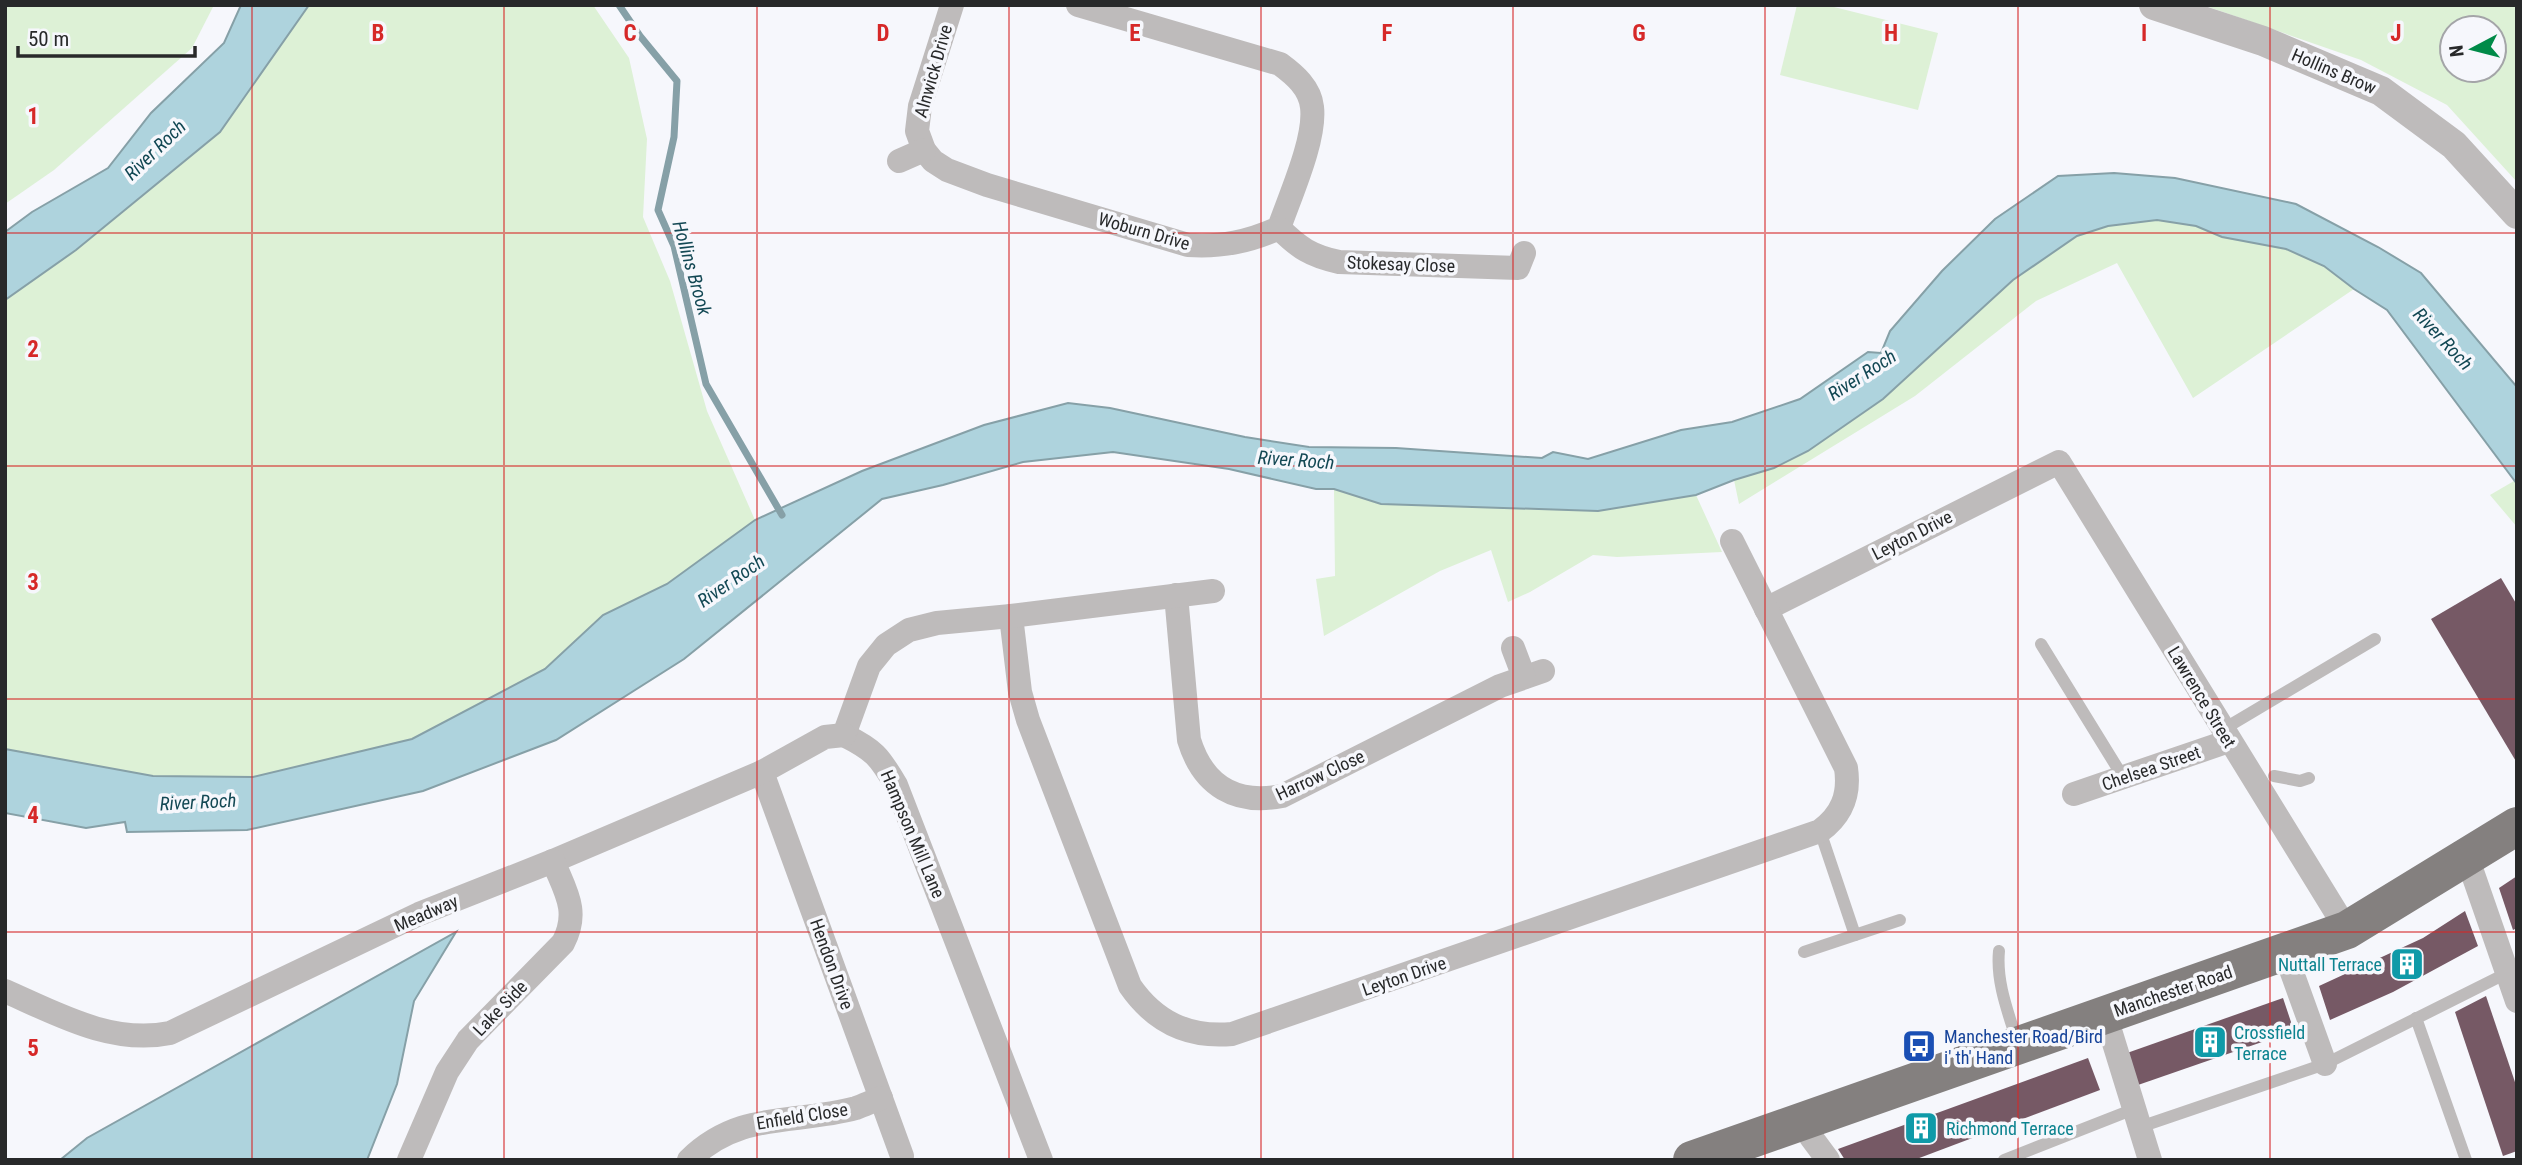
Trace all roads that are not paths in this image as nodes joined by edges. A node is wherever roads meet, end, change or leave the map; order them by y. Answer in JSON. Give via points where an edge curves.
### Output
{"nodes":[{"id":1,"x":952,"y":5,"type":"edge"},
{"id":2,"x":1078,"y":5,"type":"edge"},
{"id":3,"x":2154,"y":5,"type":"edge"},
{"id":4,"x":924,"y":150,"type":"junction"},
{"id":5,"x":899,"y":162,"type":"dead end"},
{"id":6,"x":2517,"y":214,"type":"edge"},
{"id":7,"x":1279,"y":228,"type":"junction"},
{"id":8,"x":1524,"y":253,"type":"dead end"},
{"id":9,"x":2059,"y":462,"type":"joint"},
{"id":10,"x":1732,"y":541,"type":"dead end"},
{"id":11,"x":1213,"y":591,"type":"dead end"},
{"id":12,"x":1176,"y":596,"type":"junction"},
{"id":13,"x":1766,"y":609,"type":"junction"},
{"id":14,"x":1012,"y":616,"type":"junction"},
{"id":15,"x":2375,"y":639,"type":"dead end"},
{"id":16,"x":2040,"y":644,"type":"dead end"},
{"id":17,"x":1513,"y":648,"type":"dead end"},
{"id":18,"x":844,"y":735,"type":"junction"},
{"id":19,"x":2226,"y":736,"type":"junction"},
{"id":20,"x":762,"y":772,"type":"junction"},
{"id":21,"x":2269,"y":775,"type":"junction"},
{"id":22,"x":2123,"y":777,"type":"junction"},
{"id":23,"x":2309,"y":778,"type":"dead end"},
{"id":24,"x":2074,"y":794,"type":"dead end"},
{"id":25,"x":2517,"y":826,"type":"edge"},
{"id":26,"x":1820,"y":831,"type":"junction"},
{"id":27,"x":2467,"y":857,"type":"junction"},
{"id":28,"x":553,"y":861,"type":"junction"},
{"id":29,"x":1900,"y":920,"type":"dead end"},
{"id":30,"x":2347,"y":930,"type":"junction"},
{"id":31,"x":1855,"y":935,"type":"junction"},
{"id":32,"x":1999,"y":951,"type":"dead end"},
{"id":33,"x":1804,"y":953,"type":"dead end"},
{"id":34,"x":2285,"y":953,"type":"junction"},
{"id":35,"x":2507,"y":973,"type":"junction"},
{"id":36,"x":5,"y":991,"type":"edge"},
{"id":37,"x":2517,"y":1002,"type":"edge"},
{"id":38,"x":2105,"y":1014,"type":"junction"},
{"id":39,"x":2416,"y":1018,"type":"junction"},
{"id":40,"x":2018,"y":1045,"type":"junction"},
{"id":41,"x":2325,"y":1063,"type":"junction"},
{"id":42,"x":881,"y":1098,"type":"junction"},
{"id":43,"x":2137,"y":1118,"type":"junction"},
{"id":44,"x":1805,"y":1119,"type":"junction"},
{"id":45,"x":902,"y":1156,"type":"dead end"},
{"id":46,"x":409,"y":1160,"type":"edge"},
{"id":47,"x":689,"y":1160,"type":"edge"},
{"id":48,"x":1041,"y":1160,"type":"edge"},
{"id":49,"x":1692,"y":1160,"type":"edge"},
{"id":50,"x":1828,"y":1160,"type":"edge"},
{"id":51,"x":2004,"y":1160,"type":"edge"},
{"id":52,"x":2150,"y":1160,"type":"edge"},
{"id":53,"x":2466,"y":1160,"type":"edge"}],
"edges":[{"from":1,"to":4,"type":"street","name":"Alnwick Drive","via":[[920,106],[917,131]]},
{"from":2,"to":7,"type":"street","via":[[1280,64],[1303,84],[1312,105],[1311,127]]},
{"from":3,"to":6,"type":"street","name":"Hollins Brow","via":[[2263,41],[2381,91],[2454,145]]},
{"from":4,"to":5,"type":"street"},
{"from":4,"to":7,"type":"street","name":"Woburn Drive","via":[[947,170],[1188,245],[1235,244]]},
{"from":7,"to":8,"type":"street","name":"Stokesay Close","via":[[1296,246],[1339,262],[1518,268]]},
{"from":9,"to":13,"type":"street","name":"Leyton Drive"},
{"from":9,"to":19,"type":"street","name":"Lawrence Street"},
{"from":10,"to":13,"type":"street"},
{"from":11,"to":12,"type":"street"},
{"from":12,"to":14,"type":"street"},
{"from":12,"to":17,"type":"street","name":"Harrow Close","via":[[1193,754],[1218,786],[1242,797],[1282,796],[1500,686],[1533,674]]},
{"from":13,"to":26,"type":"street","via":[[1846,768],[1842,807]]},
{"from":14,"to":18,"type":"street","via":[[923,625],[897,636],[869,666]]},
{"from":14,"to":26,"type":"street","name":"Leyton Drive","via":[[1020,692],[1028,720],[1122,970],[1154,1014],[1184,1031],[1216,1036],[1247,1030]]},
{"from":15,"to":19,"type":"lane"},
{"from":16,"to":22,"type":"lane"},
{"from":18,"to":20,"type":"street","name":"Meadway","via":[[809,744]]},
{"from":18,"to":48,"type":"street","name":"Hampson Mill Lane","via":[[881,759],[896,785]]},
{"from":19,"to":21,"type":"street","name":"Lawrence Street"},
{"from":19,"to":22,"type":"street","name":"Chelsea Street"},
{"from":20,"to":28,"type":"street","name":"Meadway"},
{"from":20,"to":42,"type":"street","name":"Hendon Drive"},
{"from":21,"to":23,"type":"lane","via":[[2300,781]]},
{"from":21,"to":30,"type":"street","name":"Lawrence Street"},
{"from":22,"to":24,"type":"street","name":"Chelsea Street"},
{"from":25,"to":27,"type":"highway","name":"Manchester Road"},
{"from":26,"to":31,"type":"lane"},
{"from":27,"to":30,"type":"highway","name":"Manchester Road"},
{"from":27,"to":35,"type":"street"},
{"from":28,"to":36,"type":"street","name":"Meadway","via":[[419,914],[170,1032],[122,1035],[78,1023]]},
{"from":28,"to":46,"type":"street","name":"Lake Side","via":[[570,904],[570,931],[468,1040],[447,1072]]},
{"from":29,"to":31,"type":"lane"},
{"from":30,"to":34,"type":"highway","name":"Manchester Road"},
{"from":31,"to":33,"type":"lane"},
{"from":32,"to":40,"type":"lane","via":[[2000,983]]},
{"from":34,"to":38,"type":"highway","name":"Manchester Road"},
{"from":34,"to":41,"type":"street"},
{"from":35,"to":37,"type":"street"},
{"from":35,"to":39,"type":"lane"},
{"from":38,"to":40,"type":"highway","name":"Manchester Road"},
{"from":38,"to":43,"type":"street"},
{"from":39,"to":41,"type":"lane"},
{"from":39,"to":53,"type":"lane"},
{"from":40,"to":44,"type":"highway","name":"Manchester Road"},
{"from":41,"to":43,"type":"lane"},
{"from":42,"to":45,"type":"street","name":"Hendon Drive"},
{"from":42,"to":47,"type":"street","name":"Enfield Close","via":[[855,1108],[746,1125],[707,1144]]},
{"from":43,"to":51,"type":"lane"},
{"from":43,"to":52,"type":"street"},
{"from":44,"to":49,"type":"highway","name":"Manchester Road"},
{"from":44,"to":50,"type":"street","via":[[1811,1137]]}]}
